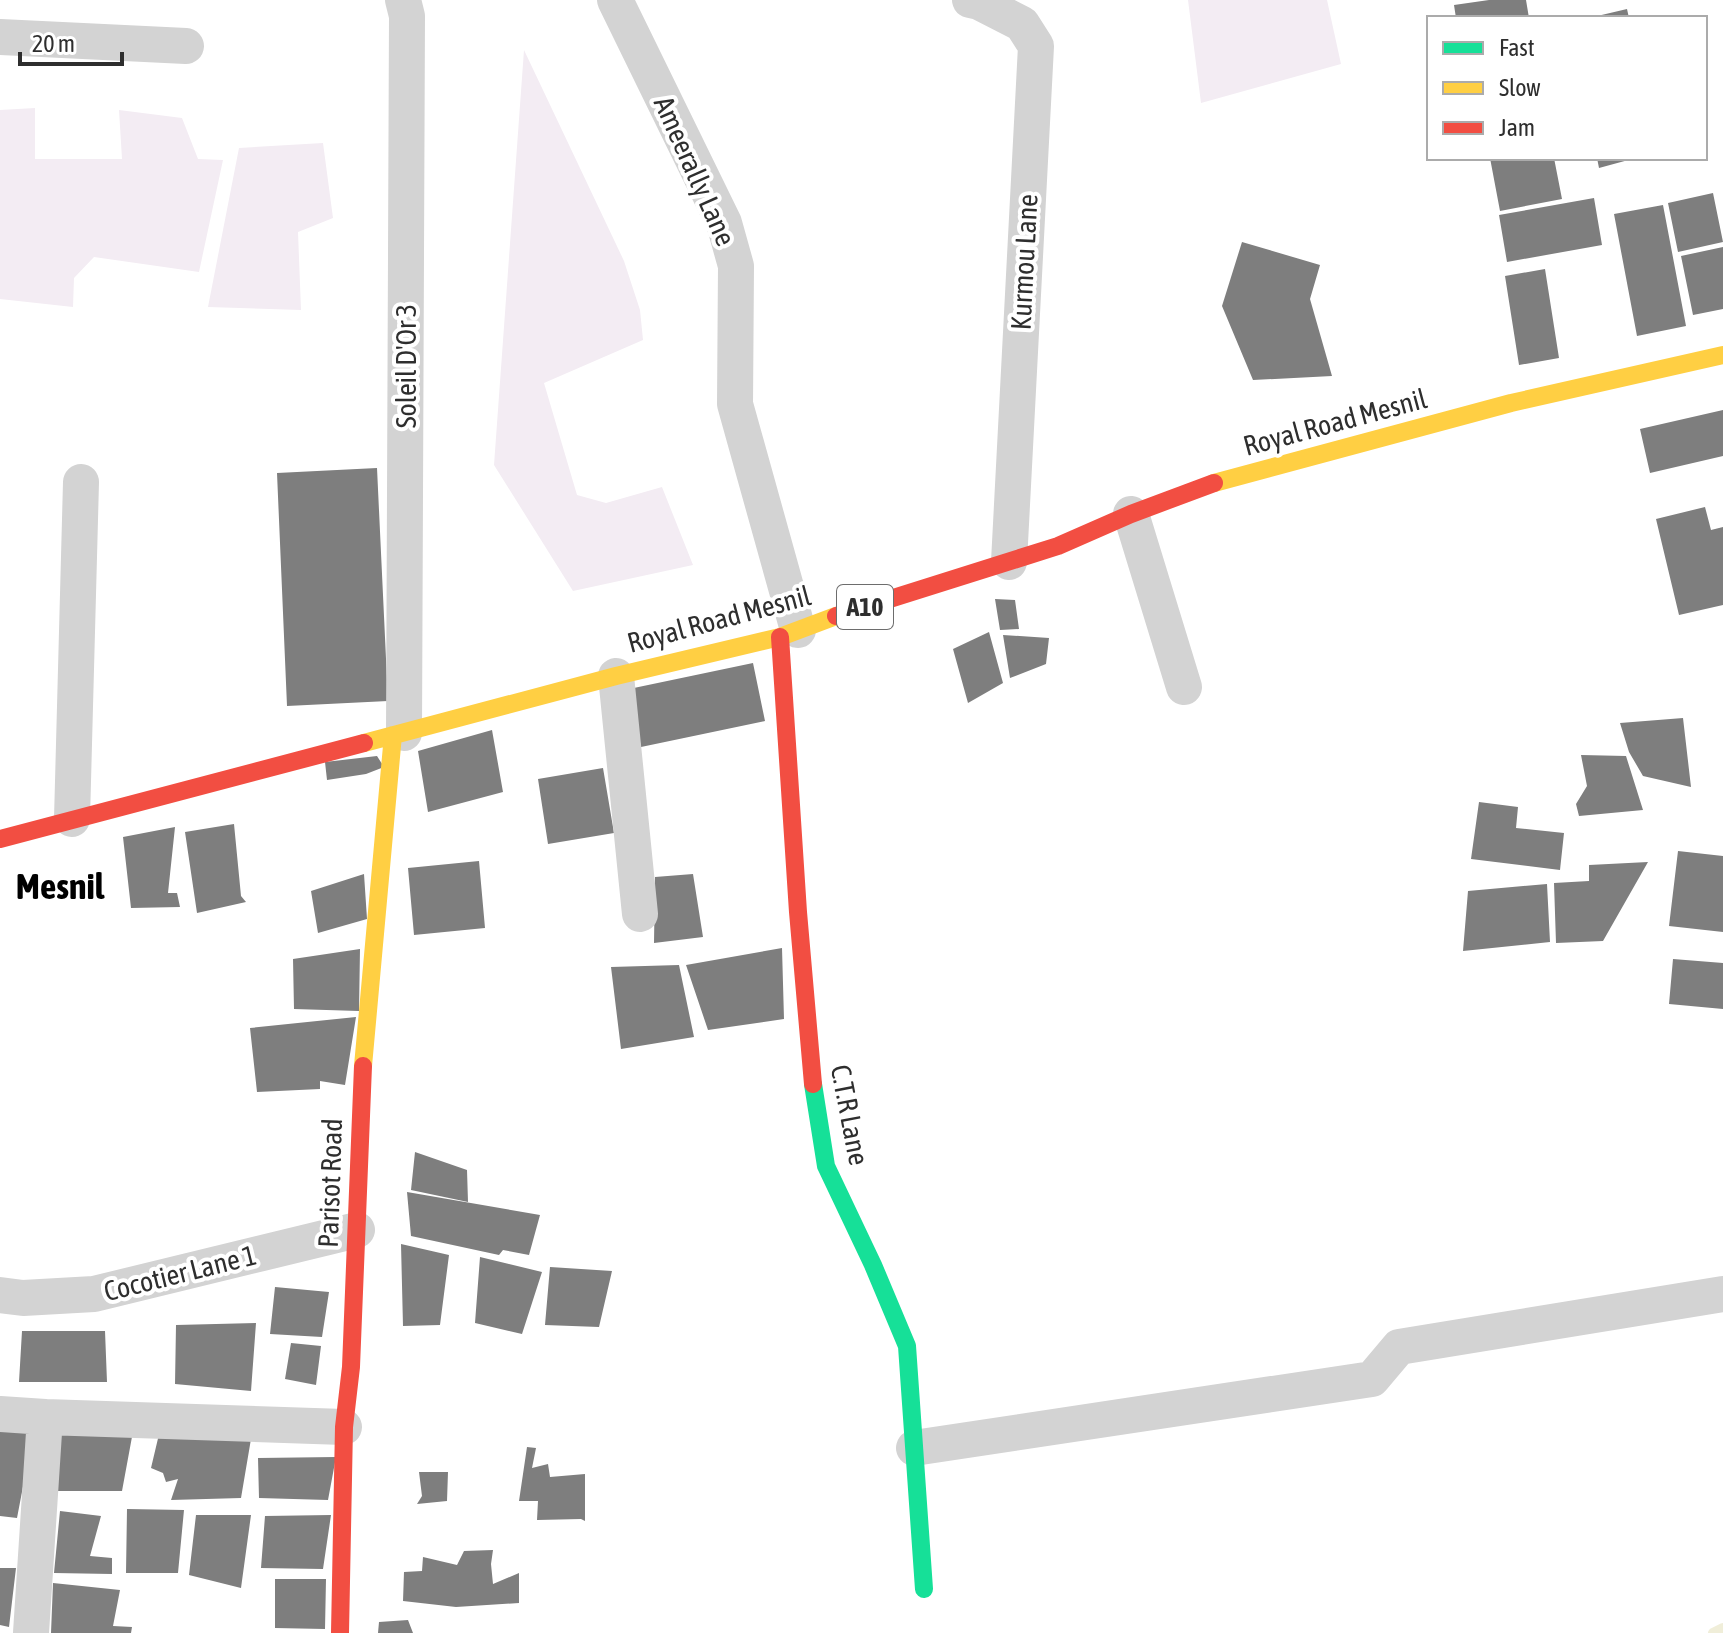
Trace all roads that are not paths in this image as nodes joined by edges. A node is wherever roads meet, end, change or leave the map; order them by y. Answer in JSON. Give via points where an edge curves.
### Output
{"nodes":[{"id":1,"x":403,"y":0,"type":"edge"},
{"id":2,"x":615,"y":0,"type":"edge"},
{"id":3,"x":970,"y":0,"type":"edge"},
{"id":4,"x":0,"y":37,"type":"edge"},
{"id":5,"x":186,"y":46,"type":"dead end"},
{"id":6,"x":1723,"y":355,"type":"edge"},
{"id":7,"x":81,"y":482,"type":"dead end"},
{"id":8,"x":1131,"y":514,"type":"junction"},
{"id":9,"x":1009,"y":562,"type":"junction"},
{"id":10,"x":789,"y":633,"type":"junction"},
{"id":11,"x":616,"y":676,"type":"junction"},
{"id":12,"x":1184,"y":687,"type":"dead end"},
{"id":13,"x":398,"y":734,"type":"junction"},
{"id":14,"x":72,"y":819,"type":"junction"},
{"id":15,"x":0,"y":839,"type":"edge"},
{"id":16,"x":640,"y":914,"type":"dead end"},
{"id":17,"x":357,"y":1230,"type":"junction"},
{"id":18,"x":1723,"y":1294,"type":"edge"},
{"id":19,"x":0,"y":1295,"type":"edge"},
{"id":20,"x":0,"y":1414,"type":"edge"},
{"id":21,"x":45,"y":1417,"type":"junction"},
{"id":22,"x":344,"y":1427,"type":"junction"},
{"id":23,"x":914,"y":1448,"type":"junction"},
{"id":24,"x":924,"y":1589,"type":"dead end"},
{"id":25,"x":31,"y":1633,"type":"edge"},
{"id":26,"x":340,"y":1633,"type":"edge"}],
"edges":[{"from":1,"to":13,"type":"street","name":"Soleil D'Or 3","via":[[407,16]]},
{"from":2,"to":10,"type":"street","name":"Ameerally Lane","via":[[724,223],[736,266],[735,404]]},
{"from":3,"to":9,"type":"street","name":"Kurmou Lane","via":[[1022,24],[1036,46]]},
{"from":4,"to":5,"type":"street"},
{"from":6,"to":8,"type":"street","name":"Royal Road Mesnil","number":"A10","via":[[1511,403],[1207,485]]},
{"from":7,"to":14,"type":"street"},
{"from":8,"to":9,"type":"street","name":"Royal Road Mesnil","number":"A10"},
{"from":8,"to":12,"type":"street"},
{"from":9,"to":10,"type":"street","name":"Royal Road Mesnil","number":"A10"},
{"from":10,"to":11,"type":"street","name":"Royal Road Mesnil","number":"A10"},
{"from":10,"to":23,"type":"street","name":"C.T.R Lane","via":[[798,912],[814,1093],[826,1166],[907,1346]]},
{"from":11,"to":13,"type":"street","name":"Royal Road Mesnil","number":"A10"},
{"from":11,"to":16,"type":"street"},
{"from":13,"to":14,"type":"street","name":"Royal Road Mesnil","number":"A10"},
{"from":13,"to":17,"type":"street","name":"Parisot Road","via":[[363,1061]]},
{"from":14,"to":15,"type":"street","name":"Royal Road Mesnil","number":"A10"},
{"from":17,"to":19,"type":"street","name":"Cocotier Lane 1","via":[[94,1294]]},
{"from":17,"to":22,"type":"street","name":"Parisot Road"},
{"from":18,"to":23,"type":"street","via":[[1399,1347],[1372,1379]]},
{"from":20,"to":21,"type":"street"},
{"from":21,"to":22,"type":"street"},
{"from":21,"to":25,"type":"street"},
{"from":22,"to":26,"type":"street","name":"Parisot Road"},
{"from":23,"to":24,"type":"street","name":"C.T.R Lane"}]}
